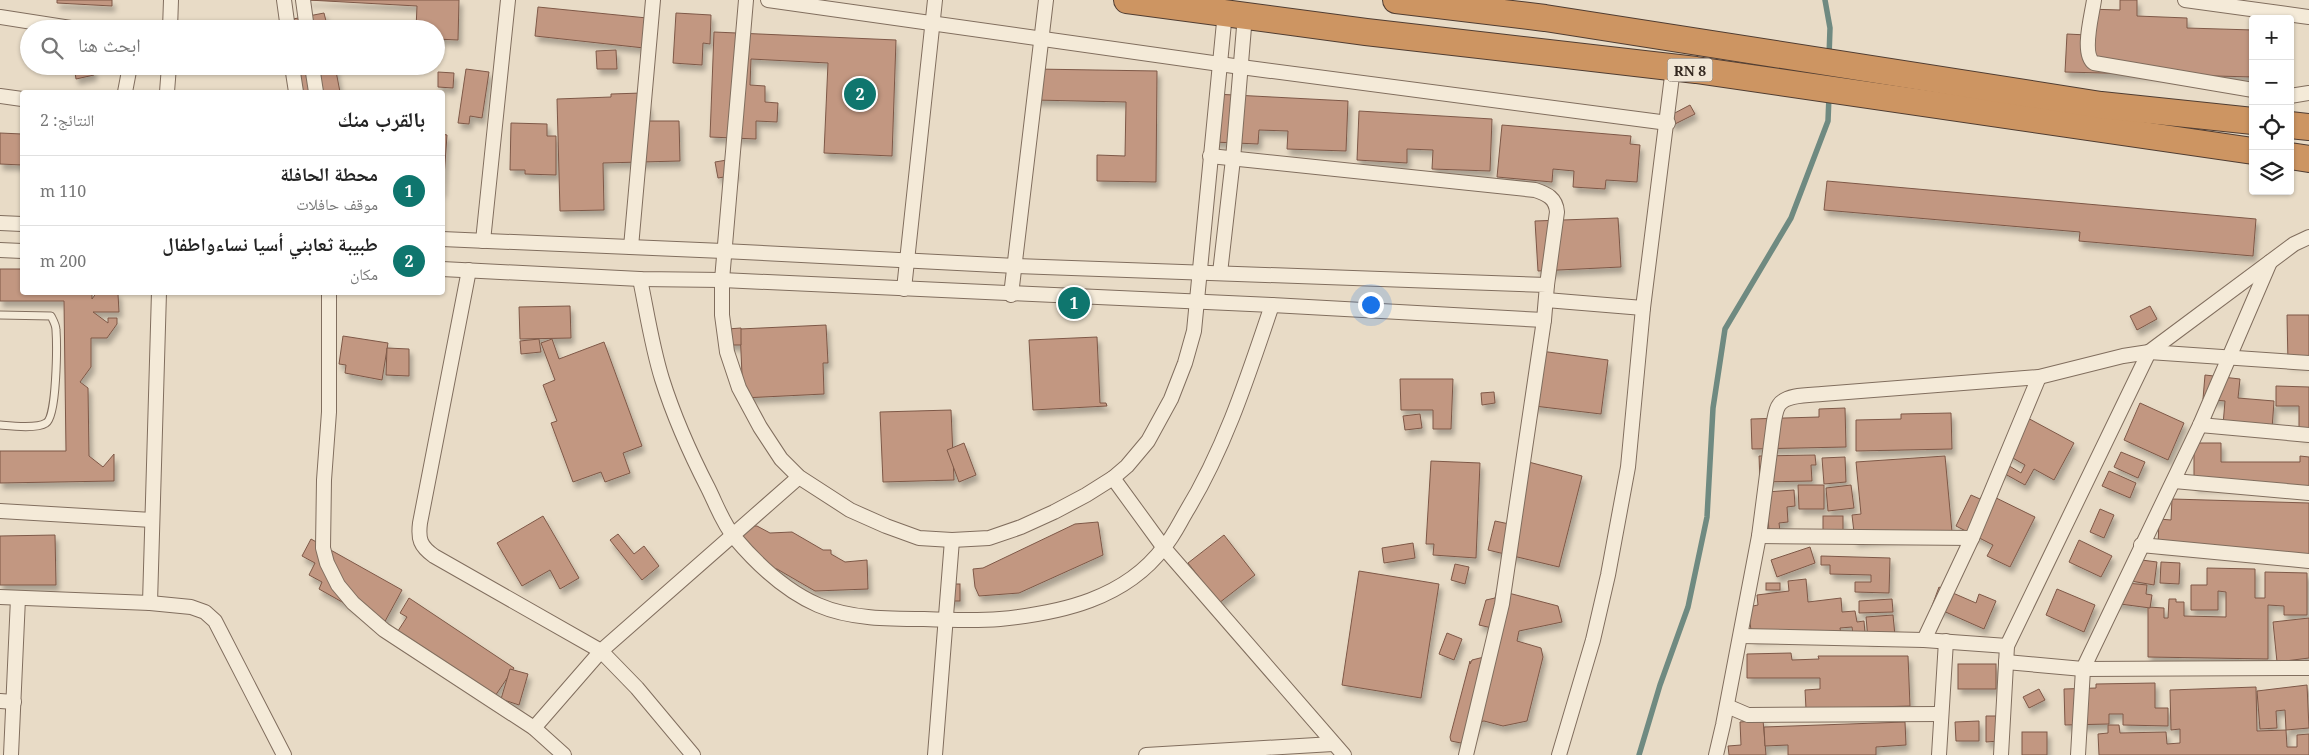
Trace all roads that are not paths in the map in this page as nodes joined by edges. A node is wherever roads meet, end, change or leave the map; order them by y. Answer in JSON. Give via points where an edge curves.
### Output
{"nodes":[{"id":1,"x":171,"y":0,"type":"edge"},
{"id":2,"x":284,"y":0,"type":"edge"},
{"id":3,"x":303,"y":0,"type":"edge"},
{"id":4,"x":508,"y":0,"type":"edge"},
{"id":5,"x":653,"y":0,"type":"edge"},
{"id":6,"x":746,"y":0,"type":"edge"},
{"id":7,"x":768,"y":0,"type":"edge"},
{"id":8,"x":935,"y":0,"type":"edge"},
{"id":9,"x":1046,"y":0,"type":"edge"},
{"id":10,"x":1127,"y":0,"type":"edge"},
{"id":11,"x":1396,"y":0,"type":"edge"},
{"id":12,"x":2094,"y":0,"type":"edge"},
{"id":13,"x":2185,"y":0,"type":"edge"},
{"id":14,"x":1235,"y":13,"type":"junction"},
{"id":15,"x":0,"y":17,"type":"edge"},
{"id":16,"x":2309,"y":17,"type":"edge"},
{"id":17,"x":20,"y":20,"type":"edge"},
{"id":18,"x":170,"y":20,"type":"edge"},
{"id":19,"x":287,"y":20,"type":"edge"},
{"id":20,"x":306,"y":20,"type":"edge"},
{"id":21,"x":931,"y":22,"type":"junction"},
{"id":22,"x":1042,"y":38,"type":"junction"},
{"id":23,"x":1220,"y":64,"type":"junction"},
{"id":24,"x":1241,"y":68,"type":"junction"},
{"id":25,"x":1673,"y":68,"type":"junction"},
{"id":26,"x":128,"y":75,"type":"edge"},
{"id":27,"x":169,"y":75,"type":"edge"},
{"id":28,"x":293,"y":75,"type":"edge"},
{"id":29,"x":313,"y":75,"type":"edge"},
{"id":30,"x":2249,"y":89,"type":"edge"},
{"id":31,"x":125,"y":90,"type":"edge"},
{"id":32,"x":168,"y":90,"type":"edge"},
{"id":33,"x":296,"y":90,"type":"edge"},
{"id":34,"x":316,"y":90,"type":"edge"},
{"id":35,"x":2309,"y":93,"type":"edge"},
{"id":36,"x":2294,"y":95,"type":"edge"},
{"id":37,"x":0,"y":96,"type":"edge"},
{"id":38,"x":20,"y":99,"type":"edge"},
{"id":39,"x":2249,"y":121,"type":"edge"},
{"id":40,"x":1668,"y":124,"type":"junction"},
{"id":41,"x":2294,"y":125,"type":"edge"},
{"id":42,"x":2309,"y":127,"type":"edge"},
{"id":43,"x":2249,"y":150,"type":"edge"},
{"id":44,"x":1210,"y":156,"type":"junction"},
{"id":45,"x":2294,"y":157,"type":"edge"},
{"id":46,"x":1233,"y":159,"type":"junction"},
{"id":47,"x":2309,"y":159,"type":"edge"},
{"id":48,"x":0,"y":223,"type":"edge"},
{"id":49,"x":20,"y":224,"type":"edge"},
{"id":50,"x":2309,"y":237,"type":"edge"},
{"id":51,"x":445,"y":239,"type":"edge"},
{"id":52,"x":483,"y":241,"type":"junction"},
{"id":53,"x":631,"y":247,"type":"junction"},
{"id":54,"x":0,"y":250,"type":"edge"},
{"id":55,"x":20,"y":251,"type":"edge"},
{"id":56,"x":723,"y":251,"type":"junction"},
{"id":57,"x":908,"y":260,"type":"junction"},
{"id":58,"x":2270,"y":261,"type":"junction"},
{"id":59,"x":1016,"y":266,"type":"junction"},
{"id":60,"x":445,"y":268,"type":"edge"},
{"id":61,"x":469,"y":270,"type":"junction"},
{"id":62,"x":1198,"y":273,"type":"junction"},
{"id":63,"x":1220,"y":273,"type":"junction"},
{"id":64,"x":640,"y":279,"type":"junction"},
{"id":65,"x":722,"y":280,"type":"junction"},
{"id":66,"x":1547,"y":286,"type":"junction"},
{"id":67,"x":904,"y":289,"type":"junction"},
{"id":68,"x":159,"y":295,"type":"edge"},
{"id":69,"x":329,"y":295,"type":"edge"},
{"id":70,"x":1011,"y":295,"type":"junction"},
{"id":71,"x":1546,"y":300,"type":"junction"},
{"id":72,"x":1196,"y":302,"type":"junction"},
{"id":73,"x":1272,"y":305,"type":"junction"},
{"id":74,"x":1643,"y":308,"type":"junction"},
{"id":75,"x":0,"y":315,"type":"edge"},
{"id":76,"x":1544,"y":320,"type":"junction"},
{"id":77,"x":2149,"y":352,"type":"junction"},
{"id":78,"x":2229,"y":358,"type":"junction"},
{"id":79,"x":2309,"y":363,"type":"edge"},
{"id":80,"x":2039,"y":376,"type":"junction"},
{"id":81,"x":0,"y":425,"type":"edge"},
{"id":82,"x":2200,"y":425,"type":"junction"},
{"id":83,"x":2309,"y":435,"type":"edge"},
{"id":84,"x":799,"y":477,"type":"junction"},
{"id":85,"x":1113,"y":478,"type":"junction"},
{"id":86,"x":2174,"y":481,"type":"junction"},
{"id":87,"x":2309,"y":493,"type":"edge"},
{"id":88,"x":0,"y":511,"type":"edge"},
{"id":89,"x":152,"y":520,"type":"junction"},
{"id":90,"x":733,"y":536,"type":"junction"},
{"id":91,"x":1758,"y":536,"type":"junction"},
{"id":92,"x":1972,"y":538,"type":"junction"},
{"id":93,"x":952,"y":540,"type":"junction"},
{"id":94,"x":2141,"y":545,"type":"junction"},
{"id":95,"x":1164,"y":548,"type":"junction"},
{"id":96,"x":2309,"y":561,"type":"edge"},
{"id":97,"x":0,"y":597,"type":"edge"},
{"id":98,"x":18,"y":598,"type":"junction"},
{"id":99,"x":150,"y":603,"type":"junction"},
{"id":100,"x":946,"y":620,"type":"junction"},
{"id":101,"x":1741,"y":636,"type":"junction"},
{"id":102,"x":1924,"y":640,"type":"junction"},
{"id":103,"x":1946,"y":641,"type":"junction"},
{"id":104,"x":2007,"y":646,"type":"junction"},
{"id":105,"x":601,"y":651,"type":"junction"},
{"id":106,"x":2006,"y":662,"type":"junction"},
{"id":107,"x":2309,"y":668,"type":"edge"},
{"id":108,"x":2082,"y":669,"type":"junction"},
{"id":109,"x":7,"y":701,"type":"edge"},
{"id":110,"x":1727,"y":706,"type":"junction"},
{"id":111,"x":1941,"y":714,"type":"junction"},
{"id":112,"x":1723,"y":725,"type":"junction"},
{"id":113,"x":534,"y":728,"type":"junction"},
{"id":114,"x":1333,"y":744,"type":"junction"},
{"id":115,"x":11,"y":755,"type":"edge"},
{"id":116,"x":284,"y":755,"type":"edge"},
{"id":117,"x":564,"y":755,"type":"edge"},
{"id":118,"x":693,"y":755,"type":"edge"},
{"id":119,"x":935,"y":755,"type":"edge"},
{"id":120,"x":1146,"y":755,"type":"edge"},
{"id":121,"x":1344,"y":755,"type":"edge"},
{"id":122,"x":1466,"y":755,"type":"edge"},
{"id":123,"x":1559,"y":755,"type":"edge"},
{"id":124,"x":1716,"y":755,"type":"edge"},
{"id":125,"x":1723,"y":755,"type":"edge"},
{"id":126,"x":1939,"y":755,"type":"edge"},
{"id":127,"x":2001,"y":755,"type":"edge"},
{"id":128,"x":2078,"y":755,"type":"edge"}],
"edges":[{"from":1,"to":18,"type":"street"},
{"from":2,"to":19,"type":"street"},
{"from":3,"to":20,"type":"street"},
{"from":4,"to":52,"type":"street"},
{"from":5,"to":53,"type":"street"},
{"from":6,"to":56,"type":"street"},
{"from":7,"to":21,"type":"street"},
{"from":8,"to":21,"type":"street"},
{"from":9,"to":22,"type":"street"},
{"from":10,"to":14,"type":"highway","number":"RN 8"},
{"from":11,"to":39,"type":"highway","number":"RN 8","via":[[1544,18],[2101,105]]},
{"from":12,"to":30,"type":"street","via":[[2088,44],[2089,57],[2094,64]]},
{"from":13,"to":16,"type":"street"},
{"from":14,"to":23,"type":"street"},
{"from":14,"to":24,"type":"street"},
{"from":14,"to":25,"type":"highway","number":"RN 8"},
{"from":15,"to":17,"type":"street"},
{"from":21,"to":22,"type":"street"},
{"from":21,"to":57,"type":"street"},
{"from":22,"to":23,"type":"street"},
{"from":22,"to":59,"type":"street"},
{"from":23,"to":24,"type":"street"},
{"from":23,"to":44,"type":"street"},
{"from":24,"to":40,"type":"street"},
{"from":24,"to":46,"type":"street"},
{"from":25,"to":40,"type":"street"},
{"from":25,"to":43,"type":"highway","number":"RN 8"},
{"from":26,"to":31,"type":"street"},
{"from":27,"to":32,"type":"street"},
{"from":28,"to":33,"type":"street"},
{"from":29,"to":34,"type":"street"},
{"from":35,"to":36,"type":"street"},
{"from":37,"to":38,"type":"street"},
{"from":40,"to":74,"type":"street"},
{"from":41,"to":42,"type":"highway"},
{"from":44,"to":46,"type":"street"},
{"from":44,"to":62,"type":"street"},
{"from":45,"to":47,"type":"highway"},
{"from":46,"to":63,"type":"street"},
{"from":46,"to":66,"type":"street","via":[[1535,190],[1546,194],[1557,205],[1558,212]]},
{"from":48,"to":49,"type":"street"},
{"from":50,"to":58,"type":"street"},
{"from":51,"to":52,"type":"street"},
{"from":52,"to":53,"type":"street"},
{"from":53,"to":56,"type":"street"},
{"from":54,"to":55,"type":"street"},
{"from":56,"to":57,"type":"street"},
{"from":56,"to":65,"type":"street"},
{"from":57,"to":59,"type":"street"},
{"from":57,"to":67,"type":"street"},
{"from":58,"to":77,"type":"street"},
{"from":58,"to":78,"type":"street"},
{"from":59,"to":62,"type":"street"},
{"from":59,"to":70,"type":"street"},
{"from":60,"to":61,"type":"street"},
{"from":61,"to":64,"type":"street"},
{"from":61,"to":105,"type":"street","via":[[420,523],[420,542],[434,556]]},
{"from":62,"to":63,"type":"street"},
{"from":62,"to":72,"type":"street"},
{"from":63,"to":66,"type":"street"},
{"from":64,"to":65,"type":"street"},
{"from":64,"to":90,"type":"street","via":[[652,341],[673,413]]},
{"from":65,"to":67,"type":"street"},
{"from":65,"to":84,"type":"street","via":[[727,352],[738,388],[781,459]]},
{"from":66,"to":71,"type":"street"},
{"from":67,"to":70,"type":"street"},
{"from":68,"to":89,"type":"street"},
{"from":69,"to":113,"type":"street","via":[[329,412],[323,548],[327,564],[352,603],[384,630]]},
{"from":70,"to":72,"type":"street"},
{"from":71,"to":74,"type":"street"},
{"from":71,"to":76,"type":"street"},
{"from":72,"to":73,"type":"street"},
{"from":72,"to":85,"type":"street","via":[[1194,331],[1171,400],[1148,441]]},
{"from":73,"to":76,"type":"street"},
{"from":73,"to":95,"type":"street","via":[[1230,426],[1201,487]]},
{"from":74,"to":123,"type":"street","via":[[1628,467],[1608,574],[1593,640]]},
{"from":75,"to":81,"type":"lane","via":[[51,316],[56,328],[52,418],[39,426]]},
{"from":76,"to":122,"type":"street","via":[[1502,604]]},
{"from":77,"to":78,"type":"street"},
{"from":77,"to":80,"type":"street"},
{"from":77,"to":104,"type":"street"},
{"from":78,"to":79,"type":"street"},
{"from":78,"to":82,"type":"street"},
{"from":80,"to":91,"type":"street","via":[[1783,400],[1774,421]]},
{"from":80,"to":92,"type":"street"},
{"from":82,"to":83,"type":"street"},
{"from":82,"to":86,"type":"street"},
{"from":84,"to":90,"type":"street"},
{"from":84,"to":93,"type":"street","via":[[850,510],[886,526],[919,538]]},
{"from":85,"to":93,"type":"street","via":[[1021,527],[989,538]]},
{"from":85,"to":95,"type":"street"},
{"from":86,"to":87,"type":"street"},
{"from":86,"to":94,"type":"street"},
{"from":88,"to":89,"type":"street"},
{"from":89,"to":99,"type":"street"},
{"from":90,"to":100,"type":"street","via":[[795,593],[820,606],[878,618]]},
{"from":90,"to":105,"type":"street"},
{"from":91,"to":92,"type":"street"},
{"from":91,"to":101,"type":"street"},
{"from":92,"to":102,"type":"street"},
{"from":93,"to":100,"type":"street"},
{"from":94,"to":96,"type":"street"},
{"from":94,"to":108,"type":"street"},
{"from":95,"to":100,"type":"street","via":[[1139,573],[1116,589],[1066,610],[981,621]]},
{"from":95,"to":114,"type":"street"},
{"from":97,"to":98,"type":"street"},
{"from":98,"to":99,"type":"street"},
{"from":98,"to":109,"type":"street"},
{"from":99,"to":116,"type":"street","via":[[191,607],[211,616]]},
{"from":100,"to":119,"type":"street"},
{"from":101,"to":102,"type":"street"},
{"from":101,"to":110,"type":"street"},
{"from":102,"to":103,"type":"street"},
{"from":103,"to":104,"type":"street"},
{"from":103,"to":111,"type":"street"},
{"from":104,"to":106,"type":"street"},
{"from":105,"to":113,"type":"street"},
{"from":105,"to":118,"type":"street","via":[[648,700]]},
{"from":106,"to":108,"type":"street"},
{"from":106,"to":127,"type":"street"},
{"from":107,"to":108,"type":"street"},
{"from":108,"to":128,"type":"street"},
{"from":109,"to":115,"type":"street"},
{"from":110,"to":111,"type":"street","via":[[1748,715]]},
{"from":110,"to":112,"type":"street"},
{"from":111,"to":126,"type":"street"},
{"from":112,"to":124,"type":"street"},
{"from":112,"to":125,"type":"street"},
{"from":113,"to":117,"type":"street"},
{"from":114,"to":120,"type":"street"},
{"from":114,"to":121,"type":"street"}]}
